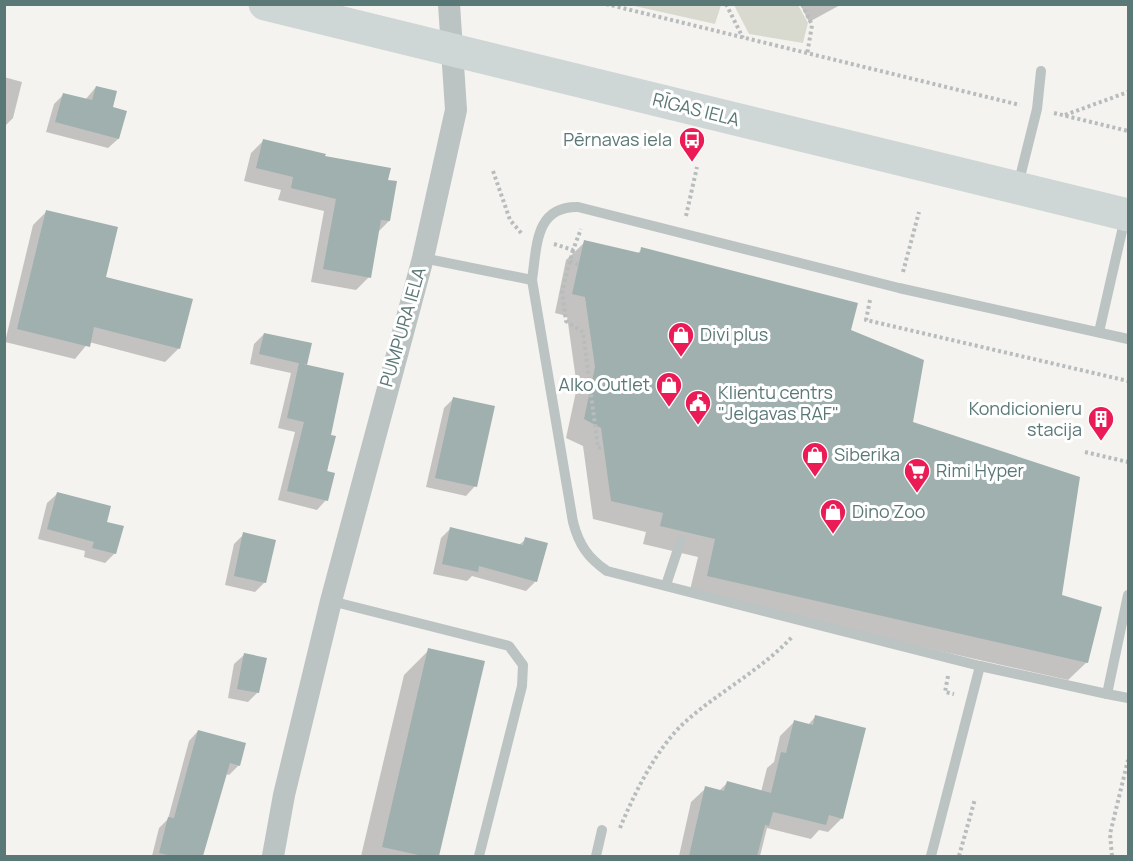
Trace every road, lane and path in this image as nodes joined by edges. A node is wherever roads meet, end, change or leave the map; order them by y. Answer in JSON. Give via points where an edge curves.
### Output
{"nodes":[{"id":1,"x":265,"y":4,"type":"edge"},
{"id":2,"x":449,"y":4,"type":"edge"},
{"id":3,"x":606,"y":4,"type":"edge"},
{"id":4,"x":726,"y":4,"type":"edge"},
{"id":5,"x":802,"y":4,"type":"edge"},
{"id":6,"x":744,"y":39,"type":"junction"},
{"id":7,"x":453,"y":51,"type":"junction"},
{"id":8,"x":807,"y":55,"type":"junction"},
{"id":9,"x":1041,"y":71,"type":"dead end"},
{"id":10,"x":1128,"y":92,"type":"edge"},
{"id":11,"x":1037,"y":109,"type":"junction"},
{"id":12,"x":1064,"y":116,"type":"junction"},
{"id":13,"x":1128,"y":131,"type":"edge"},
{"id":14,"x":697,"y":167,"type":"dead end"},
{"id":15,"x":493,"y":171,"type":"dead end"},
{"id":16,"x":1018,"y":188,"type":"junction"},
{"id":17,"x":920,"y":212,"type":"dead end"},
{"id":18,"x":1127,"y":215,"type":"edge"},
{"id":19,"x":590,"y":231,"type":"dead end"},
{"id":20,"x":682,"y":233,"type":"junction"},
{"id":21,"x":538,"y":240,"type":"junction"},
{"id":22,"x":573,"y":250,"type":"junction"},
{"id":23,"x":423,"y":258,"type":"junction"},
{"id":24,"x":570,"y":261,"type":"junction"},
{"id":25,"x":579,"y":265,"type":"dead end"},
{"id":26,"x":532,"y":280,"type":"junction"},
{"id":27,"x":899,"y":288,"type":"junction"},
{"id":28,"x":859,"y":297,"type":"dead end"},
{"id":29,"x":1099,"y":332,"type":"junction"},
{"id":30,"x":1128,"y":339,"type":"edge"},
{"id":31,"x":1128,"y":381,"type":"edge"},
{"id":32,"x":604,"y":447,"type":"dead end"},
{"id":33,"x":1085,"y":452,"type":"dead end"},
{"id":34,"x":1128,"y":462,"type":"edge"},
{"id":35,"x":681,"y":540,"type":"dead end"},
{"id":36,"x":666,"y":585,"type":"junction"},
{"id":37,"x":1128,"y":595,"type":"edge"},
{"id":38,"x":331,"y":601,"type":"junction"},
{"id":39,"x":807,"y":622,"type":"junction"},
{"id":40,"x":980,"y":666,"type":"junction"},
{"id":41,"x":1107,"y":694,"type":"junction"},
{"id":42,"x":1128,"y":698,"type":"edge"},
{"id":43,"x":1128,"y":760,"type":"edge"},
{"id":44,"x":975,"y":799,"type":"dead end"},
{"id":45,"x":602,"y":830,"type":"dead end"},
{"id":46,"x":617,"y":835,"type":"dead end"},
{"id":47,"x":273,"y":856,"type":"edge"},
{"id":48,"x":478,"y":856,"type":"edge"},
{"id":49,"x":596,"y":856,"type":"edge"},
{"id":50,"x":932,"y":856,"type":"edge"},
{"id":51,"x":959,"y":856,"type":"edge"},
{"id":52,"x":1112,"y":856,"type":"edge"}],
"edges":[{"from":1,"to":7,"type":"main road","name":"RĪGAS IELA"},
{"from":2,"to":7,"type":"street"},
{"from":3,"to":6,"type":"path"},
{"from":4,"to":6,"type":"path"},
{"from":5,"to":8,"type":"path","via":[[812,25]]},
{"from":6,"to":8,"type":"path"},
{"from":7,"to":16,"type":"main road","name":"RĪGAS IELA"},
{"from":7,"to":23,"type":"street","name":"PUMPURA IELA","via":[[456,110]]},
{"from":8,"to":11,"type":"path"},
{"from":9,"to":11,"type":"lane"},
{"from":10,"to":12,"type":"path"},
{"from":11,"to":12,"type":"path"},
{"from":11,"to":16,"type":"lane"},
{"from":12,"to":13,"type":"path"},
{"from":14,"to":20,"type":"path"},
{"from":15,"to":21,"type":"path","via":[[510,220],[524,236]]},
{"from":16,"to":18,"type":"main road","name":"RĪGAS IELA"},
{"from":17,"to":27,"type":"path"},
{"from":18,"to":29,"type":"lane"},
{"from":19,"to":22,"type":"path","via":[[579,229]]},
{"from":20,"to":21,"type":"lane","via":[[578,207],[562,207],[546,217]]},
{"from":20,"to":27,"type":"lane"},
{"from":21,"to":22,"type":"path"},
{"from":21,"to":26,"type":"lane"},
{"from":22,"to":24,"type":"path"},
{"from":23,"to":26,"type":"lane"},
{"from":23,"to":38,"type":"street","name":"PUMPURA IELA"},
{"from":24,"to":25,"type":"path"},
{"from":24,"to":32,"type":"path","via":[[562,291],[566,321],[583,332],[598,448]]},
{"from":26,"to":36,"type":"lane","via":[[577,537],[593,561],[608,571]]},
{"from":27,"to":29,"type":"lane"},
{"from":28,"to":31,"type":"path","via":[[870,300],[866,320]]},
{"from":29,"to":30,"type":"lane"},
{"from":33,"to":34,"type":"path"},
{"from":35,"to":36,"type":"lane"},
{"from":36,"to":39,"type":"lane"},
{"from":37,"to":41,"type":"lane"},
{"from":38,"to":47,"type":"street","name":"PUMPURA IELA"},
{"from":38,"to":48,"type":"lane","via":[[509,646],[523,665],[522,686]]},
{"from":39,"to":40,"type":"lane"},
{"from":39,"to":46,"type":"path","via":[[778,652],[683,724],[640,782]]},
{"from":40,"to":41,"type":"lane"},
{"from":40,"to":50,"type":"lane"},
{"from":41,"to":42,"type":"lane"},
{"from":43,"to":52,"type":"path","via":[[1110,834]]},
{"from":44,"to":51,"type":"path"},
{"from":45,"to":49,"type":"lane"}]}
